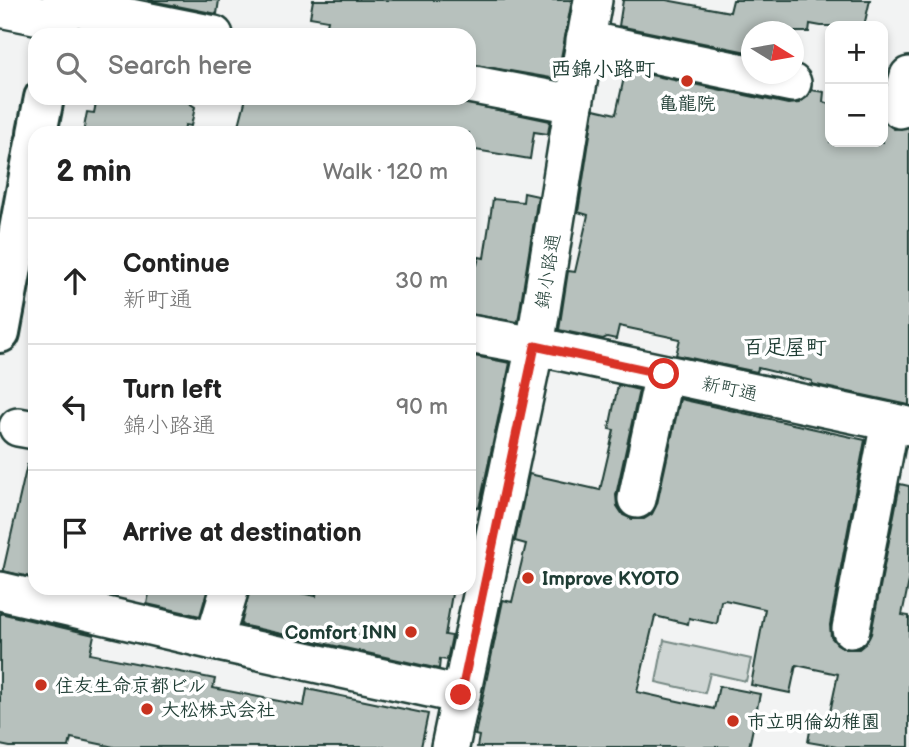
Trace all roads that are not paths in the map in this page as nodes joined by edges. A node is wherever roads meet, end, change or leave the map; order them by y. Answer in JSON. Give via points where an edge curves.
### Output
{"nodes":[{"id":1,"x":593,"y":0,"type":"edge"},
{"id":2,"x":0,"y":8,"type":"edge"},
{"id":3,"x":60,"y":15,"type":"edge"},
{"id":4,"x":160,"y":28,"type":"edge"},
{"id":5,"x":585,"y":40,"type":"junction"},
{"id":6,"x":741,"y":72,"type":"edge"},
{"id":7,"x":476,"y":85,"type":"edge"},
{"id":8,"x":574,"y":104,"type":"junction"},
{"id":9,"x":43,"y":105,"type":"edge"},
{"id":10,"x":38,"y":126,"type":"edge"},
{"id":11,"x":28,"y":187,"type":"edge"},
{"id":12,"x":17,"y":255,"type":"edge"},
{"id":13,"x":0,"y":333,"type":"edge"},
{"id":14,"x":476,"y":335,"type":"edge"},
{"id":15,"x":535,"y":346,"type":"junction"},
{"id":16,"x":664,"y":374,"type":"junction"},
{"id":17,"x":900,"y":424,"type":"edge"},
{"id":18,"x":637,"y":499,"type":"dead end"},
{"id":19,"x":0,"y":591,"type":"edge"},
{"id":20,"x":228,"y":595,"type":"edge"},
{"id":21,"x":850,"y":629,"type":"dead end"},
{"id":22,"x":214,"y":641,"type":"junction"},
{"id":23,"x":461,"y":695,"type":"junction"},
{"id":24,"x":450,"y":747,"type":"edge"}],
"edges":[{"from":1,"to":5,"type":"street","name":"錦小路通"},
{"from":2,"to":3,"type":"street"},
{"from":3,"to":4,"type":"street"},
{"from":5,"to":6,"type":"street"},
{"from":5,"to":8,"type":"street","name":"錦小路通"},
{"from":7,"to":8,"type":"street"},
{"from":8,"to":15,"type":"street","name":"錦小路通"},
{"from":9,"to":10,"type":"main road"},
{"from":11,"to":12,"type":"main road"},
{"from":12,"to":13,"type":"main road"},
{"from":14,"to":15,"type":"street","name":"新町通"},
{"from":15,"to":16,"type":"street","name":"新町通"},
{"from":15,"to":23,"type":"street","name":"錦小路通"},
{"from":16,"to":17,"type":"street","name":"新町通"},
{"from":16,"to":18,"type":"street"},
{"from":17,"to":21,"type":"street"},
{"from":19,"to":22,"type":"street"},
{"from":20,"to":22,"type":"street"},
{"from":22,"to":23,"type":"street"},
{"from":23,"to":24,"type":"street","name":"錦小路通"}]}
